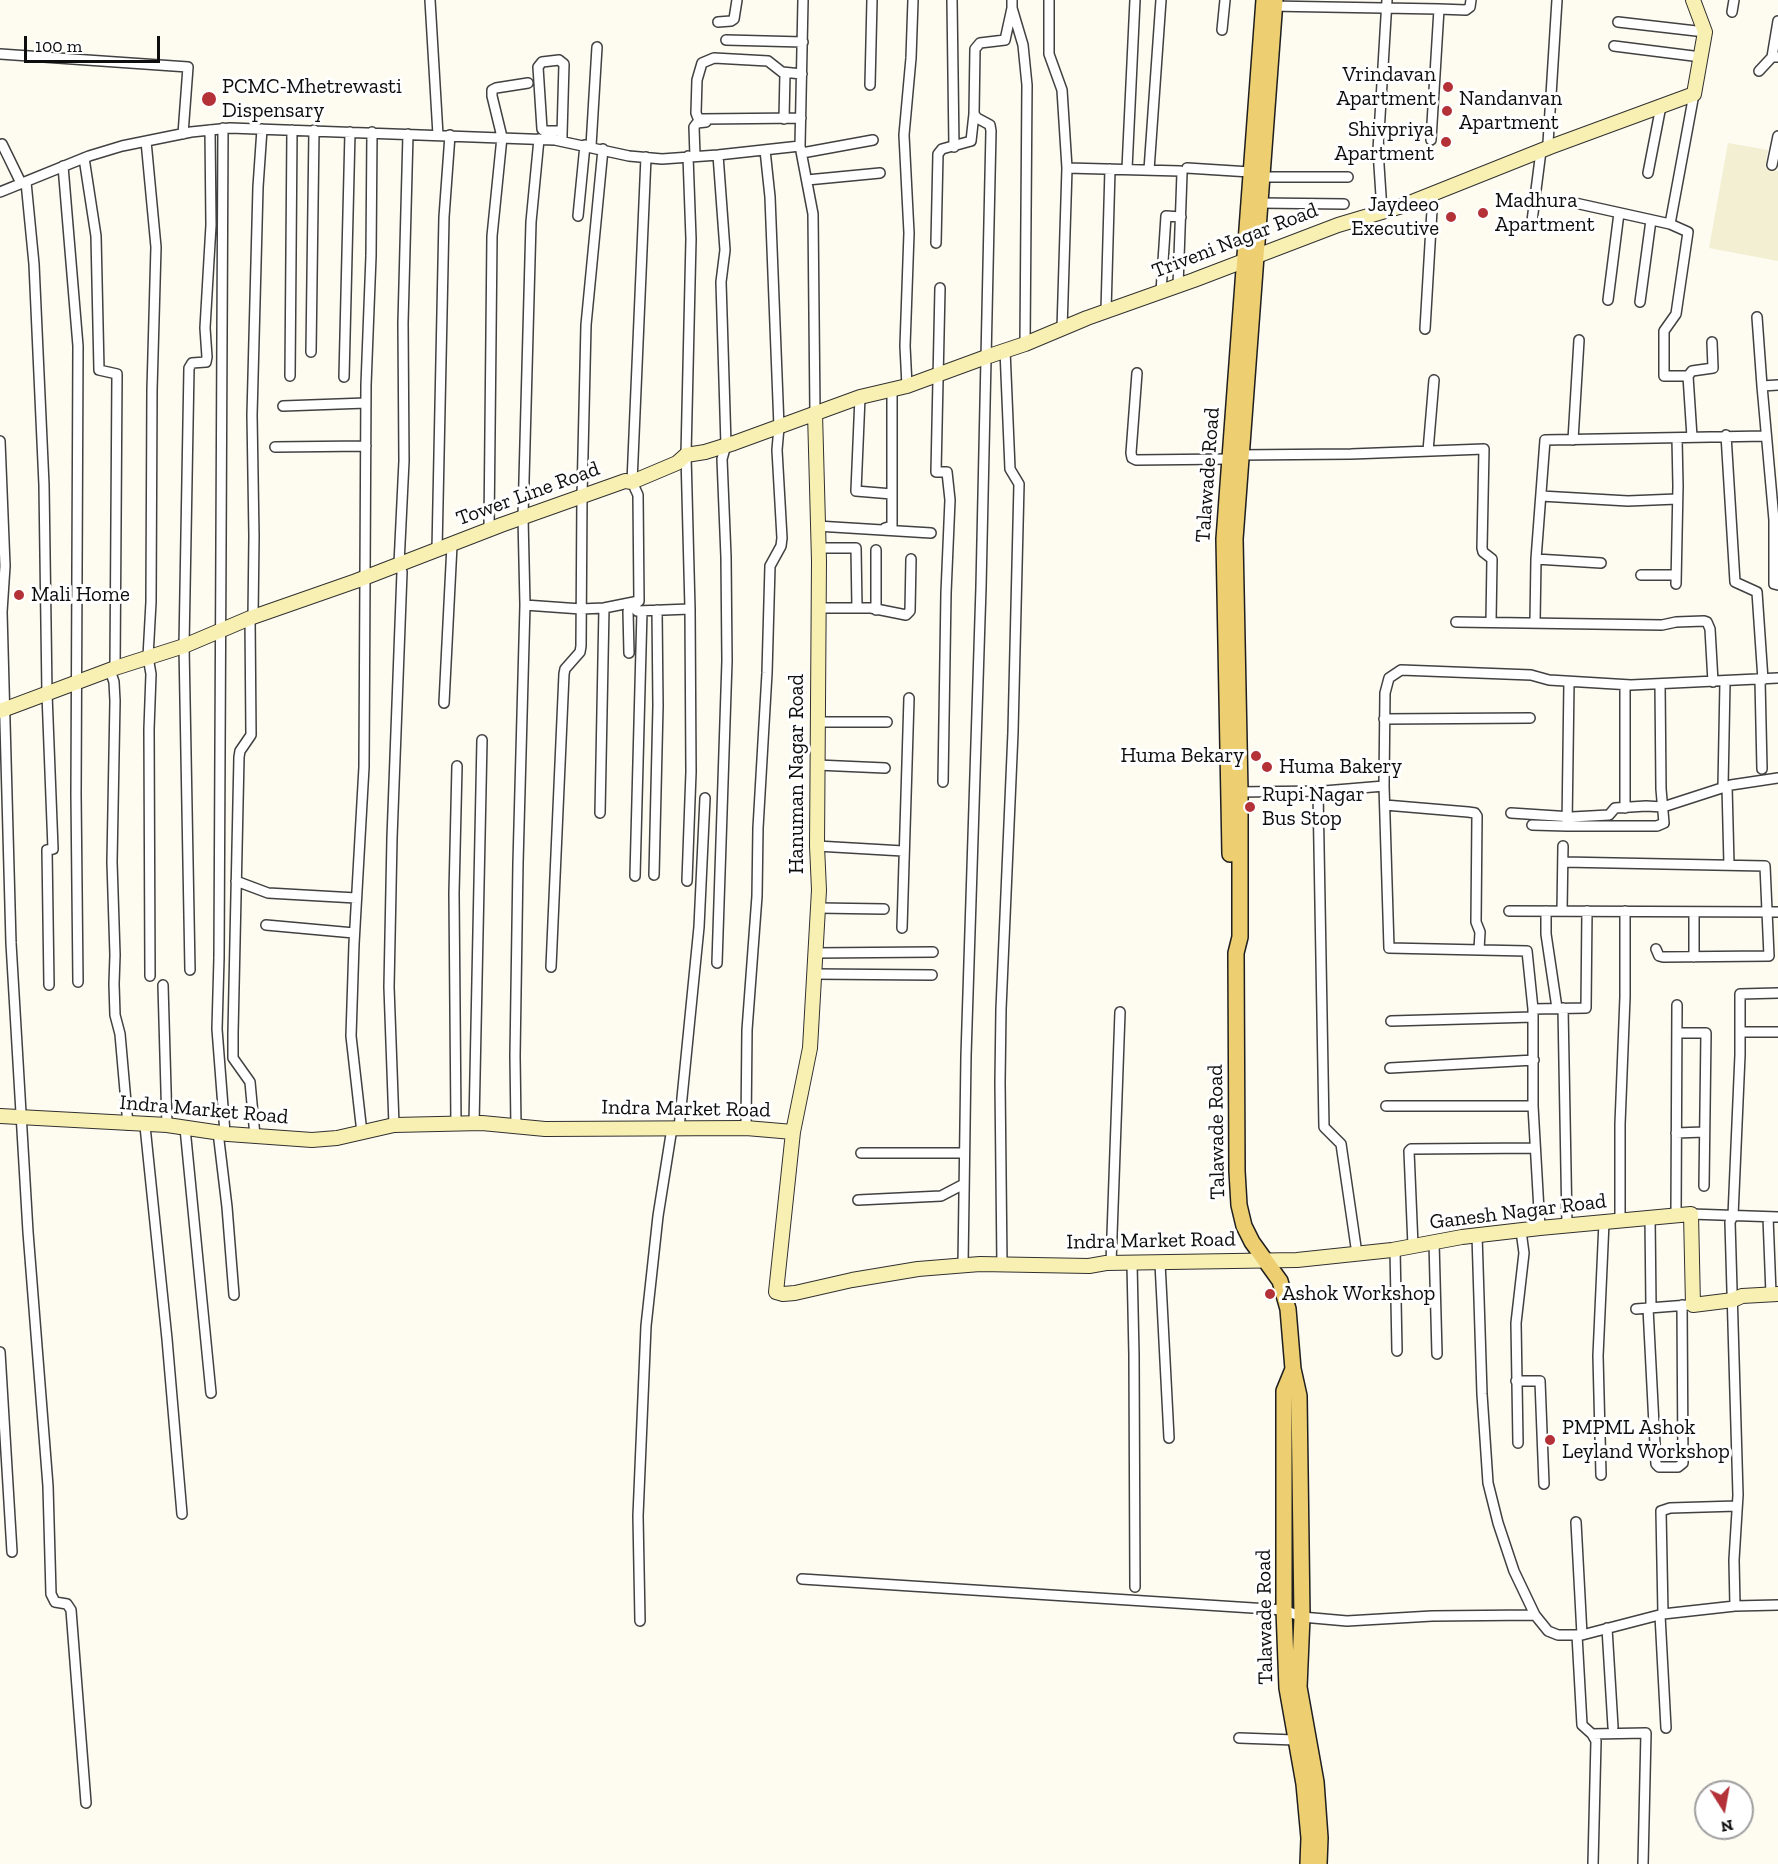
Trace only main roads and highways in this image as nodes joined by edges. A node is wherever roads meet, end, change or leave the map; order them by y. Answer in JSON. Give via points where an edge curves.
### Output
{"nodes":[{"id":1,"x":1269,"y":3,"type":"edge"},
{"id":2,"x":1256,"y":174,"type":"junction"},
{"id":3,"x":1250,"y":258,"type":"junction"},
{"id":4,"x":1293,"y":1370,"type":"junction"},
{"id":5,"x":1308,"y":1864,"type":"edge"},
{"id":6,"x":1319,"y":1864,"type":"edge"}],
"edges":[{"from":1,"to":2,"type":"main road","name":"Talawade Road"},
{"from":2,"to":3,"type":"main road","name":"Talawade Road"},
{"from":2,"to":3,"type":"main road","name":"Talawade Road","via":[[1260,203]]},
{"from":3,"to":4,"type":"main road","name":"Talawade Road","via":[[1230,546],[1237,1171],[1244,1226],[1280,1281],[1288,1310]]},
{"from":4,"to":5,"type":"main road","name":"Talawade Road","via":[[1284,1391],[1284,1610],[1287,1688],[1304,1784]]},
{"from":4,"to":6,"type":"main road","name":"Talawade Road","via":[[1299,1396],[1299,1687],[1316,1782]]}]}
